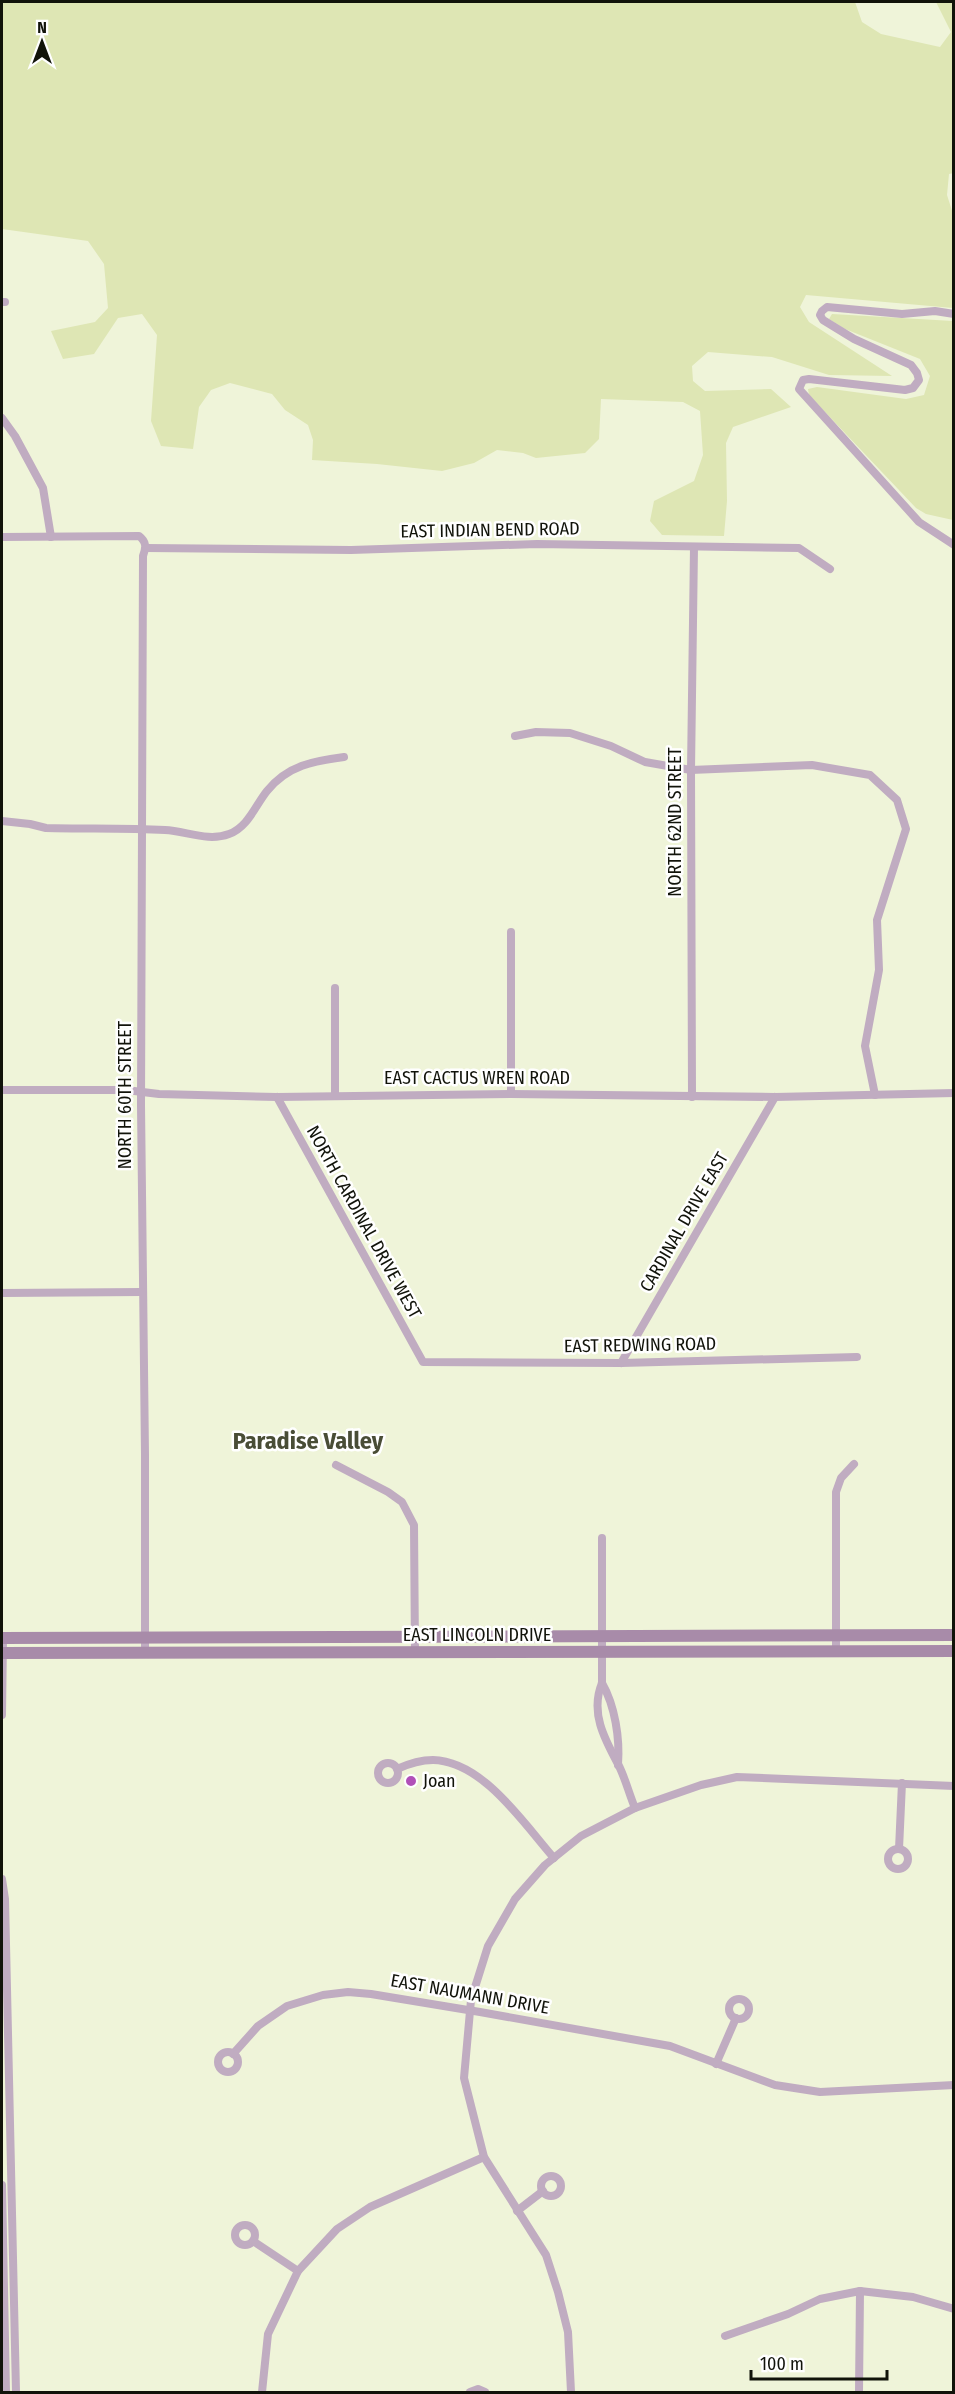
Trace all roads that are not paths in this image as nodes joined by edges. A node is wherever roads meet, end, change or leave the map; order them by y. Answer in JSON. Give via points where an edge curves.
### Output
{"nodes":[{"id":1,"x":954,"y":314,"type":"edge"},
{"id":2,"x":2,"y":418,"type":"edge"},
{"id":3,"x":2,"y":537,"type":"edge"},
{"id":4,"x":51,"y":537,"type":"junction"},
{"id":5,"x":954,"y":545,"type":"edge"},
{"id":6,"x":694,"y":547,"type":"junction"},
{"id":7,"x":146,"y":548,"type":"junction"},
{"id":8,"x":830,"y":568,"type":"dead end"},
{"id":9,"x":515,"y":735,"type":"dead end"},
{"id":10,"x":344,"y":757,"type":"dead end"},
{"id":11,"x":691,"y":770,"type":"junction"},
{"id":12,"x":2,"y":821,"type":"edge"},
{"id":13,"x":142,"y":829,"type":"junction"},
{"id":14,"x":511,"y":932,"type":"dead end"},
{"id":15,"x":335,"y":988,"type":"dead end"},
{"id":16,"x":2,"y":1090,"type":"edge"},
{"id":17,"x":141,"y":1092,"type":"junction"},
{"id":18,"x":954,"y":1093,"type":"edge"},
{"id":19,"x":511,"y":1094,"type":"junction"},
{"id":20,"x":335,"y":1095,"type":"junction"},
{"id":21,"x":875,"y":1095,"type":"junction"},
{"id":22,"x":692,"y":1096,"type":"junction"},
{"id":23,"x":774,"y":1096,"type":"junction"},
{"id":24,"x":277,"y":1097,"type":"junction"},
{"id":25,"x":142,"y":1292,"type":"junction"},
{"id":26,"x":2,"y":1293,"type":"edge"},
{"id":27,"x":857,"y":1357,"type":"dead end"},
{"id":28,"x":423,"y":1362,"type":"joint"},
{"id":29,"x":621,"y":1363,"type":"junction"},
{"id":30,"x":854,"y":1464,"type":"dead end"},
{"id":31,"x":336,"y":1465,"type":"dead end"},
{"id":32,"x":602,"y":1538,"type":"dead end"},
{"id":33,"x":836,"y":1635,"type":"junction"},
{"id":34,"x":954,"y":1635,"type":"edge"},
{"id":35,"x":601,"y":1636,"type":"junction"},
{"id":36,"x":145,"y":1637,"type":"junction"},
{"id":37,"x":266,"y":1637,"type":"junction"},
{"id":38,"x":415,"y":1637,"type":"junction"},
{"id":39,"x":2,"y":1638,"type":"edge"},
{"id":40,"x":954,"y":1651,"type":"edge"},
{"id":41,"x":601,"y":1652,"type":"junction"},
{"id":42,"x":836,"y":1652,"type":"junction"},
{"id":43,"x":2,"y":1653,"type":"edge"},
{"id":44,"x":145,"y":1653,"type":"junction"},
{"id":45,"x":266,"y":1653,"type":"junction"},
{"id":46,"x":415,"y":1653,"type":"junction"},
{"id":47,"x":602,"y":1683,"type":"junction"},
{"id":48,"x":2,"y":1715,"type":"edge"},
{"id":49,"x":618,"y":1765,"type":"junction"},
{"id":50,"x":397,"y":1769,"type":"dead end"},
{"id":51,"x":903,"y":1783,"type":"junction"},
{"id":52,"x":954,"y":1786,"type":"edge"},
{"id":53,"x":634,"y":1808,"type":"junction"},
{"id":54,"x":898,"y":1849,"type":"dead end"},
{"id":55,"x":554,"y":1858,"type":"junction"},
{"id":56,"x":2,"y":1879,"type":"edge"},
{"id":57,"x":469,"y":2010,"type":"junction"},
{"id":58,"x":736,"y":2018,"type":"dead end"},
{"id":59,"x":233,"y":2054,"type":"dead end"},
{"id":60,"x":5,"y":2061,"type":"edge"},
{"id":61,"x":716,"y":2064,"type":"junction"},
{"id":62,"x":954,"y":2085,"type":"edge"},
{"id":63,"x":484,"y":2157,"type":"junction"},
{"id":64,"x":2,"y":2185,"type":"edge"},
{"id":65,"x":543,"y":2191,"type":"dead end"},
{"id":66,"x":517,"y":2211,"type":"junction"},
{"id":67,"x":253,"y":2241,"type":"dead end"},
{"id":68,"x":298,"y":2271,"type":"junction"},
{"id":69,"x":860,"y":2290,"type":"junction"},
{"id":70,"x":954,"y":2309,"type":"edge"},
{"id":71,"x":725,"y":2336,"type":"dead end"},
{"id":72,"x":7,"y":2338,"type":"edge"},
{"id":73,"x":6,"y":2392,"type":"edge"},
{"id":74,"x":16,"y":2392,"type":"edge"},
{"id":75,"x":262,"y":2392,"type":"edge"},
{"id":76,"x":470,"y":2392,"type":"edge"},
{"id":77,"x":485,"y":2392,"type":"edge"},
{"id":78,"x":571,"y":2392,"type":"edge"},
{"id":79,"x":859,"y":2392,"type":"edge"}],
"edges":[{"from":1,"to":5,"type":"street","via":[[827,307],[820,315],[823,320],[910,365],[919,380],[913,388],[905,390],[809,379],[803,380],[799,389],[919,522]]},
{"from":2,"to":4,"type":"street","via":[[43,488]]},
{"from":3,"to":4,"type":"street"},
{"from":4,"to":7,"type":"street","name":"NORTH 60TH STREET","via":[[139,536]]},
{"from":6,"to":7,"type":"street","name":"EAST INDIAN BEND ROAD","via":[[537,544],[351,550]]},
{"from":6,"to":8,"type":"street","name":"EAST INDIAN BEND ROAD","via":[[799,548]]},
{"from":6,"to":11,"type":"street","name":"NORTH 62ND STREET"},
{"from":7,"to":13,"type":"street","name":"NORTH 60TH STREET"},
{"from":9,"to":11,"type":"street","via":[[570,733],[645,762]]},
{"from":10,"to":13,"type":"street","via":[[300,765],[281,776],[248,820],[228,834],[216,837]]},
{"from":11,"to":21,"type":"street","via":[[812,765],[870,775],[897,800],[906,829],[877,920],[879,970],[865,1046]]},
{"from":11,"to":22,"type":"street","name":"NORTH 62ND STREET"},
{"from":12,"to":13,"type":"street","via":[[46,828]]},
{"from":13,"to":17,"type":"street","name":"NORTH 60TH STREET"},
{"from":14,"to":19,"type":"street"},
{"from":15,"to":20,"type":"street"},
{"from":16,"to":17,"type":"street","name":"EAST CACTUS WREN ROAD"},
{"from":17,"to":24,"type":"street","name":"EAST CACTUS WREN ROAD"},
{"from":17,"to":25,"type":"street","name":"NORTH 60TH STREET"},
{"from":18,"to":21,"type":"street","name":"EAST CACTUS WREN ROAD"},
{"from":19,"to":20,"type":"street","name":"EAST CACTUS WREN ROAD"},
{"from":19,"to":22,"type":"street","name":"EAST CACTUS WREN ROAD"},
{"from":20,"to":24,"type":"street","name":"EAST CACTUS WREN ROAD"},
{"from":21,"to":23,"type":"street","name":"EAST CACTUS WREN ROAD"},
{"from":22,"to":23,"type":"street","name":"EAST CACTUS WREN ROAD"},
{"from":23,"to":29,"type":"street","name":"CARDINAL DRIVE EAST"},
{"from":24,"to":28,"type":"street","name":"NORTH CARDINAL DRIVE WEST"},
{"from":25,"to":26,"type":"street"},
{"from":25,"to":36,"type":"street","name":"NORTH 60TH STREET"},
{"from":27,"to":29,"type":"street","name":"EAST REDWING ROAD"},
{"from":28,"to":29,"type":"street","name":"EAST REDWING ROAD"},
{"from":30,"to":33,"type":"street","via":[[836,1492]]},
{"from":31,"to":38,"type":"street","via":[[388,1491],[402,1502],[414,1525]]},
{"from":32,"to":35,"type":"street"},
{"from":33,"to":34,"type":"main road","name":"EAST LINCOLN DRIVE"},
{"from":33,"to":35,"type":"main road","name":"EAST LINCOLN DRIVE"},
{"from":33,"to":42,"type":"street"},
{"from":35,"to":38,"type":"main road","name":"EAST LINCOLN DRIVE"},
{"from":35,"to":41,"type":"street"},
{"from":36,"to":37,"type":"main road","name":"EAST LINCOLN DRIVE"},
{"from":36,"to":39,"type":"main road","name":"EAST LINCOLN DRIVE"},
{"from":36,"to":44,"type":"street","name":"NORTH 60TH STREET"},
{"from":37,"to":38,"type":"main road","name":"EAST LINCOLN DRIVE"},
{"from":37,"to":45,"type":"main road"},
{"from":38,"to":46,"type":"street"},
{"from":39,"to":43,"type":"street"},
{"from":40,"to":42,"type":"main road","name":"EAST LINCOLN DRIVE"},
{"from":41,"to":42,"type":"main road","name":"EAST LINCOLN DRIVE"},
{"from":41,"to":46,"type":"main road","name":"EAST LINCOLN DRIVE"},
{"from":41,"to":47,"type":"street"},
{"from":43,"to":44,"type":"main road","name":"EAST LINCOLN DRIVE"},
{"from":43,"to":48,"type":"street"},
{"from":44,"to":45,"type":"main road","name":"EAST LINCOLN DRIVE"},
{"from":45,"to":46,"type":"main road","name":"EAST LINCOLN DRIVE"},
{"from":47,"to":49,"type":"street","via":[[609,1695],[619,1740]]},
{"from":47,"to":49,"type":"street","via":[[596,1697],[600,1720],[605,1743]]},
{"from":49,"to":53,"type":"street"},
{"from":50,"to":55,"type":"street","via":[[433,1760],[471,1771],[511,1808]]},
{"from":51,"to":52,"type":"street"},
{"from":51,"to":53,"type":"street","via":[[737,1777]]},
{"from":51,"to":54,"type":"street"},
{"from":53,"to":55,"type":"street","via":[[581,1836]]},
{"from":55,"to":57,"type":"street","via":[[526,1886],[501,1922],[478,1975]]},
{"from":56,"to":60,"type":"street"},
{"from":57,"to":59,"type":"street","name":"EAST NAUMANN DRIVE","via":[[371,1994],[323,1995],[301,2000],[272,2016]]},
{"from":57,"to":61,"type":"street","name":"EAST NAUMANN DRIVE","via":[[670,2046]]},
{"from":57,"to":63,"type":"street","via":[[464,2078]]},
{"from":58,"to":61,"type":"street"},
{"from":60,"to":72,"type":"street"},
{"from":61,"to":62,"type":"street","name":"EAST NAUMANN DRIVE","via":[[775,2085],[820,2092]]},
{"from":63,"to":66,"type":"street"},
{"from":63,"to":68,"type":"street","via":[[370,2207],[337,2229]]},
{"from":64,"to":72,"type":"street"},
{"from":65,"to":66,"type":"street"},
{"from":66,"to":78,"type":"street","via":[[546,2255],[558,2292],[568,2332]]},
{"from":67,"to":68,"type":"street"},
{"from":68,"to":75,"type":"street","via":[[268,2334]]},
{"from":69,"to":70,"type":"street","via":[[913,2297]]},
{"from":69,"to":71,"type":"street","via":[[820,2299]]},
{"from":69,"to":79,"type":"street"},
{"from":72,"to":73,"type":"street"},
{"from":72,"to":74,"type":"street"},
{"from":76,"to":77,"type":"street"}]}
